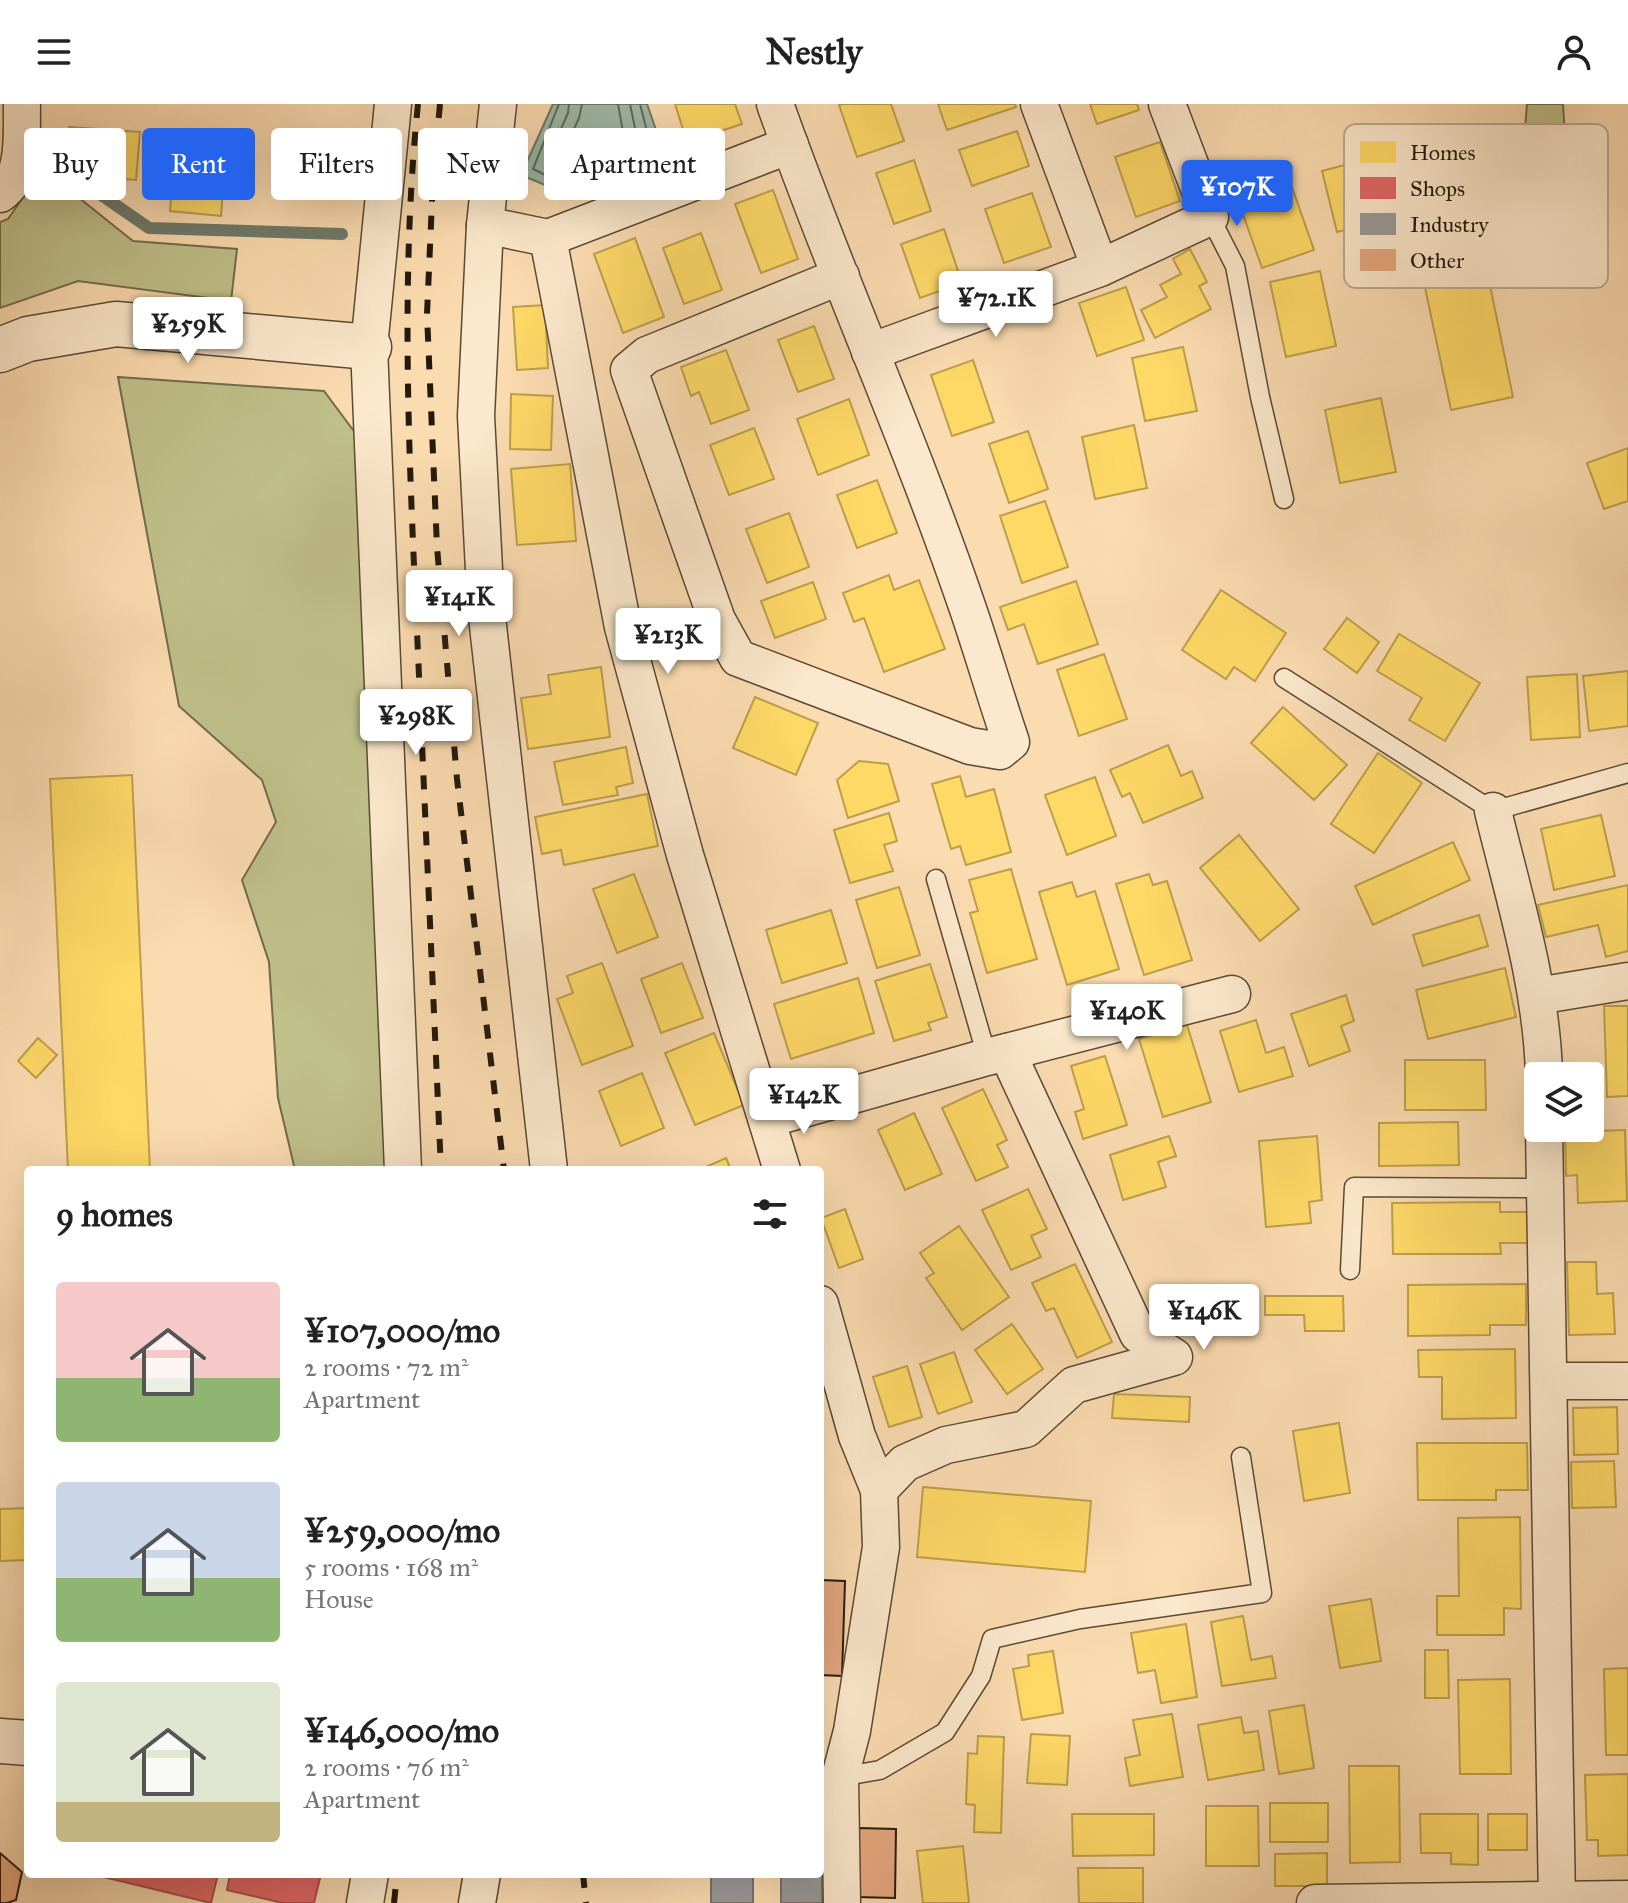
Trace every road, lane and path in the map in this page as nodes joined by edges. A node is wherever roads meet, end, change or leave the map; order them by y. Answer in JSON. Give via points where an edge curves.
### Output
{"nodes":[{"id":1,"x":22,"y":104,"type":"edge"},
{"id":2,"x":393,"y":104,"type":"edge"},
{"id":3,"x":498,"y":104,"type":"edge"},
{"id":4,"x":775,"y":104,"type":"edge"},
{"id":5,"x":1039,"y":104,"type":"edge"},
{"id":6,"x":1167,"y":104,"type":"edge"},
{"id":7,"x":790,"y":145,"type":"junction"},
{"id":8,"x":0,"y":194,"type":"edge"},
{"id":9,"x":1210,"y":217,"type":"junction"},
{"id":10,"x":485,"y":225,"type":"junction"},
{"id":11,"x":548,"y":238,"type":"junction"},
{"id":12,"x":1100,"y":268,"type":"junction"},
{"id":13,"x":841,"y":276,"type":"junction"},
{"id":14,"x":369,"y":347,"type":"junction"},
{"id":15,"x":0,"y":350,"type":"edge"},
{"id":16,"x":870,"y":352,"type":"junction"},
{"id":17,"x":1284,"y":499,"type":"dead end"},
{"id":18,"x":1284,"y":678,"type":"dead end"},
{"id":19,"x":1628,"y":773,"type":"edge"},
{"id":20,"x":1493,"y":811,"type":"junction"},
{"id":21,"x":936,"y":879,"type":"dead end"},
{"id":22,"x":1628,"y":981,"type":"edge"},
{"id":23,"x":1232,"y":994,"type":"dead end"},
{"id":24,"x":1537,"y":996,"type":"junction"},
{"id":25,"x":997,"y":1055,"type":"junction"},
{"id":26,"x":1544,"y":1062,"type":"edge"},
{"id":27,"x":768,"y":1119,"type":"junction"},
{"id":28,"x":1544,"y":1142,"type":"edge"},
{"id":29,"x":403,"y":1166,"type":"edge"},
{"id":30,"x":549,"y":1166,"type":"edge"},
{"id":31,"x":781,"y":1166,"type":"edge"},
{"id":32,"x":1545,"y":1188,"type":"junction"},
{"id":33,"x":1350,"y":1270,"type":"dead end"},
{"id":34,"x":824,"y":1318,"type":"edge"},
{"id":35,"x":1549,"y":1381,"type":"junction"},
{"id":36,"x":1628,"y":1381,"type":"edge"},
{"id":37,"x":1241,"y":1457,"type":"dead end"},
{"id":38,"x":879,"y":1490,"type":"junction"},
{"id":39,"x":0,"y":1741,"type":"edge"},
{"id":40,"x":24,"y":1743,"type":"edge"},
{"id":41,"x":840,"y":1777,"type":"junction"},
{"id":42,"x":369,"y":1878,"type":"edge"},
{"id":43,"x":481,"y":1878,"type":"edge"},
{"id":44,"x":1628,"y":1899,"type":"edge"},
{"id":45,"x":1556,"y":1901,"type":"edge"},
{"id":46,"x":365,"y":1903,"type":"edge"},
{"id":47,"x":477,"y":1903,"type":"edge"},
{"id":48,"x":842,"y":1903,"type":"edge"},
{"id":49,"x":1315,"y":1903,"type":"edge"}],
"edges":[{"from":1,"to":8,"type":"street","via":[[21,157],[8,189]]},
{"from":2,"to":14,"type":"street"},
{"from":3,"to":10,"type":"street"},
{"from":4,"to":7,"type":"street"},
{"from":5,"to":12,"type":"street"},
{"from":6,"to":9,"type":"street"},
{"from":7,"to":11,"type":"street"},
{"from":7,"to":13,"type":"street"},
{"from":9,"to":12,"type":"street"},
{"from":9,"to":17,"type":"lane","via":[[1235,266]]},
{"from":10,"to":11,"type":"street"},
{"from":10,"to":30,"type":"street","via":[[476,416],[486,608]]},
{"from":11,"to":27,"type":"street","via":[[623,627],[685,855]]},
{"from":12,"to":16,"type":"street"},
{"from":13,"to":16,"type":"street"},
{"from":13,"to":16,"type":"street","via":[[647,355],[629,370],[717,620],[738,658],[970,746],[1000,751],[1011,742],[968,608]]},
{"from":14,"to":15,"type":"street","via":[[116,324],[28,339]]},
{"from":14,"to":29,"type":"street"},
{"from":18,"to":20,"type":"lane"},
{"from":19,"to":20,"type":"lane"},
{"from":20,"to":24,"type":"street"},
{"from":21,"to":25,"type":"lane"},
{"from":22,"to":24,"type":"street"},
{"from":23,"to":25,"type":"street"},
{"from":24,"to":26,"type":"street"},
{"from":25,"to":27,"type":"street"},
{"from":25,"to":38,"type":"street","via":[[1138,1334],[1174,1357],[1074,1385],[1026,1429],[946,1445],[905,1463]]},
{"from":27,"to":31,"type":"street"},
{"from":28,"to":32,"type":"street"},
{"from":32,"to":33,"type":"lane","via":[[1354,1187]]},
{"from":32,"to":35,"type":"street"},
{"from":34,"to":38,"type":"street","via":[[857,1436]]},
{"from":35,"to":36,"type":"street"},
{"from":35,"to":45,"type":"street"},
{"from":37,"to":41,"type":"lane","via":[[1262,1593],[1080,1619],[992,1639],[981,1676],[945,1732],[880,1770]]},
{"from":38,"to":41,"type":"street","via":[[881,1547]]},
{"from":39,"to":40,"type":"street"},
{"from":41,"to":48,"type":"street"},
{"from":42,"to":46,"type":"street"},
{"from":43,"to":47,"type":"street"},
{"from":44,"to":45,"type":"street"},
{"from":45,"to":49,"type":"street"}]}
